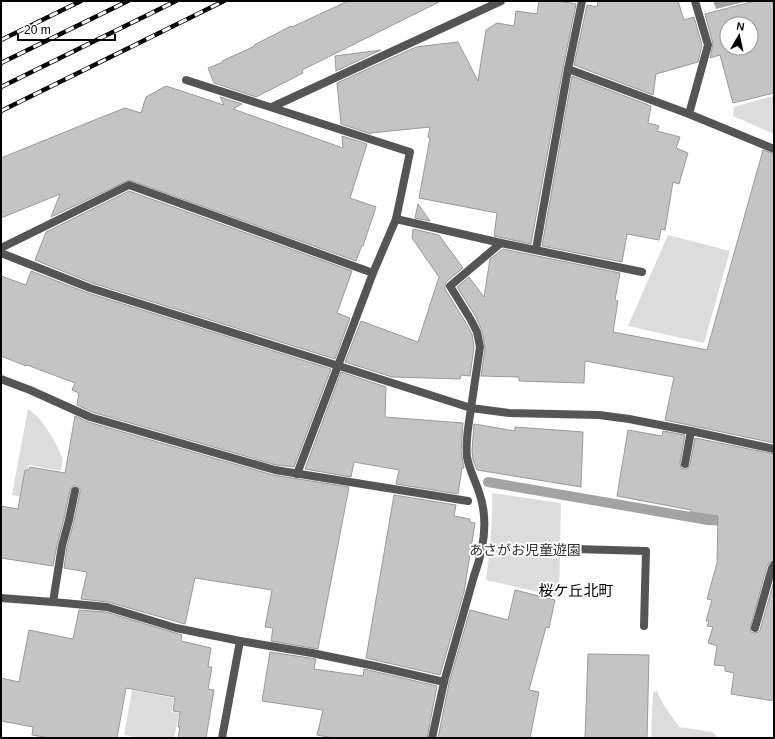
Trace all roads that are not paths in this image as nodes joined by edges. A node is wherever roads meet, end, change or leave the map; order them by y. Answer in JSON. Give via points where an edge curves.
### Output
{"nodes":[{"id":1,"x":501,"y":1,"type":"edge"},
{"id":2,"x":582,"y":1,"type":"edge"},
{"id":3,"x":695,"y":1,"type":"edge"},
{"id":4,"x":568,"y":69,"type":"junction"},
{"id":5,"x":186,"y":80,"type":"dead end"},
{"id":6,"x":272,"y":107,"type":"junction"},
{"id":7,"x":689,"y":114,"type":"junction"},
{"id":8,"x":774,"y":149,"type":"edge"},
{"id":9,"x":396,"y":219,"type":"junction"},
{"id":10,"x":501,"y":243,"type":"junction"},
{"id":11,"x":1,"y":248,"type":"edge"},
{"id":12,"x":536,"y":249,"type":"junction"},
{"id":13,"x":1,"y":253,"type":"edge"},
{"id":14,"x":642,"y":272,"type":"dead end"},
{"id":15,"x":373,"y":274,"type":"junction"},
{"id":16,"x":339,"y":366,"type":"junction"},
{"id":17,"x":1,"y":379,"type":"edge"},
{"id":18,"x":470,"y":408,"type":"junction"},
{"id":19,"x":691,"y":431,"type":"junction"},
{"id":20,"x":774,"y":449,"type":"edge"},
{"id":21,"x":685,"y":464,"type":"dead end"},
{"id":22,"x":297,"y":474,"type":"junction"},
{"id":23,"x":75,"y":491,"type":"dead end"},
{"id":24,"x":468,"y":501,"type":"dead end"},
{"id":25,"x":574,"y":549,"type":"dead end"},
{"id":26,"x":774,"y":565,"type":"edge"},
{"id":27,"x":1,"y":598,"type":"edge"},
{"id":28,"x":53,"y":602,"type":"junction"},
{"id":29,"x":644,"y":626,"type":"dead end"},
{"id":30,"x":755,"y":628,"type":"dead end"},
{"id":31,"x":240,"y":641,"type":"junction"},
{"id":32,"x":444,"y":682,"type":"junction"},
{"id":33,"x":222,"y":738,"type":"edge"},
{"id":34,"x":432,"y":738,"type":"edge"}],
"edges":[{"from":1,"to":6,"type":"street"},
{"from":2,"to":4,"type":"street"},
{"from":3,"to":7,"type":"street","via":[[708,45]]},
{"from":4,"to":7,"type":"street"},
{"from":4,"to":12,"type":"street"},
{"from":5,"to":6,"type":"street"},
{"from":6,"to":9,"type":"street","via":[[410,152]]},
{"from":7,"to":8,"type":"street"},
{"from":9,"to":10,"type":"street"},
{"from":9,"to":15,"type":"street"},
{"from":10,"to":12,"type":"street"},
{"from":10,"to":18,"type":"street","via":[[450,286],[472,320],[480,347]]},
{"from":11,"to":15,"type":"street","via":[[129,185]]},
{"from":12,"to":14,"type":"street"},
{"from":13,"to":16,"type":"street","via":[[90,288]]},
{"from":15,"to":16,"type":"street"},
{"from":16,"to":18,"type":"street"},
{"from":16,"to":22,"type":"street"},
{"from":17,"to":22,"type":"street","via":[[90,417]]},
{"from":18,"to":19,"type":"street","via":[[599,415]]},
{"from":18,"to":32,"type":"street","via":[[467,458],[483,506],[483,547]]},
{"from":19,"to":20,"type":"street"},
{"from":19,"to":21,"type":"street"},
{"from":22,"to":24,"type":"street"},
{"from":23,"to":28,"type":"street","via":[[62,546]]},
{"from":25,"to":29,"type":"street","via":[[646,551]]},
{"from":26,"to":30,"type":"street"},
{"from":27,"to":28,"type":"street"},
{"from":28,"to":31,"type":"street","via":[[107,607],[176,628]]},
{"from":31,"to":32,"type":"street","via":[[312,653]]},
{"from":31,"to":33,"type":"street"},
{"from":32,"to":34,"type":"street"}]}
